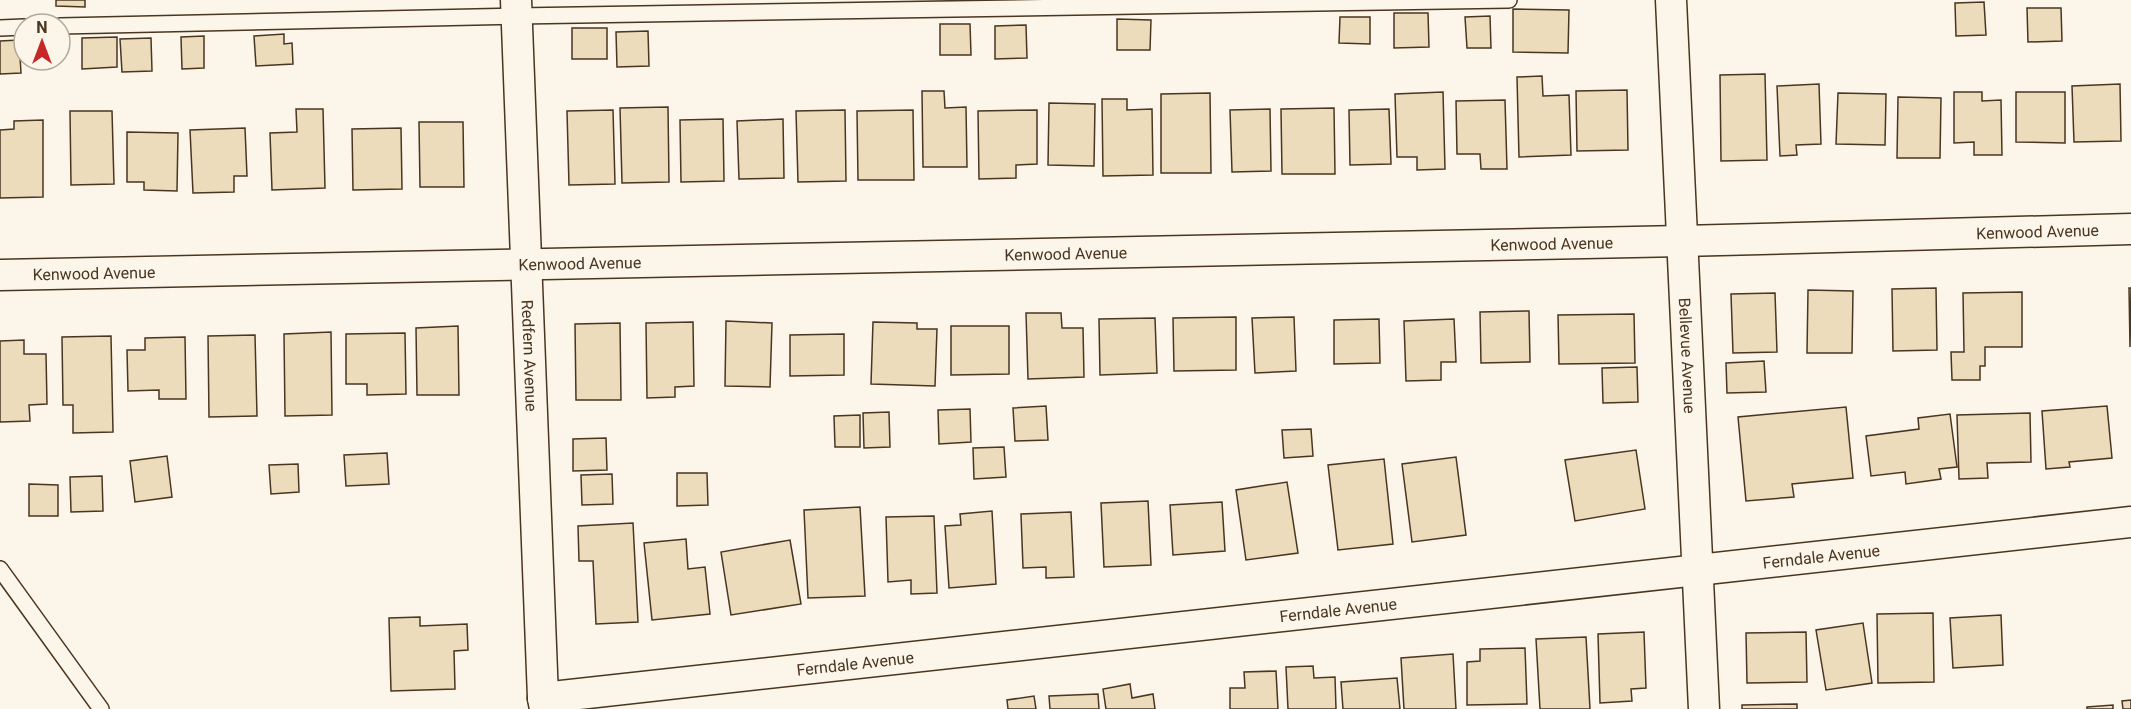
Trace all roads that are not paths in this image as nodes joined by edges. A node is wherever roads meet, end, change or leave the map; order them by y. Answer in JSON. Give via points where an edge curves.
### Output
{"nodes":[{"id":1,"x":1509,"y":0,"type":"edge"},
{"id":2,"x":1671,"y":0,"type":"edge"},
{"id":3,"x":516,"y":8,"type":"edge"},
{"id":4,"x":72,"y":26,"type":"edge"},
{"id":5,"x":2131,"y":229,"type":"edge"},
{"id":6,"x":1682,"y":241,"type":"junction"},
{"id":7,"x":525,"y":265,"type":"junction"},
{"id":8,"x":0,"y":275,"type":"edge"},
{"id":9,"x":2131,"y":522,"type":"edge"},
{"id":10,"x":0,"y":569,"type":"edge"},
{"id":11,"x":1697,"y":570,"type":"junction"},
{"id":12,"x":544,"y":704,"type":"edge"},
{"id":13,"x":101,"y":709,"type":"edge"},
{"id":14,"x":1704,"y":709,"type":"edge"}],
"edges":[{"from":1,"to":3,"type":"lane"},
{"from":2,"to":6,"type":"street","name":"Bellevue Avenue"},
{"from":3,"to":4,"type":"lane"},
{"from":3,"to":7,"type":"street","name":"Redfern Avenue"},
{"from":5,"to":6,"type":"street","name":"Kenwood Avenue"},
{"from":6,"to":7,"type":"street","name":"Kenwood Avenue"},
{"from":6,"to":11,"type":"street","name":"Bellevue Avenue"},
{"from":7,"to":8,"type":"street","name":"Kenwood Avenue"},
{"from":7,"to":12,"type":"street","name":"Redfern Avenue"},
{"from":9,"to":11,"type":"street","name":"Ferndale Avenue"},
{"from":10,"to":13,"type":"lane"},
{"from":11,"to":12,"type":"street","name":"Ferndale Avenue"},
{"from":11,"to":14,"type":"street","name":"Bellevue Avenue"}]}
